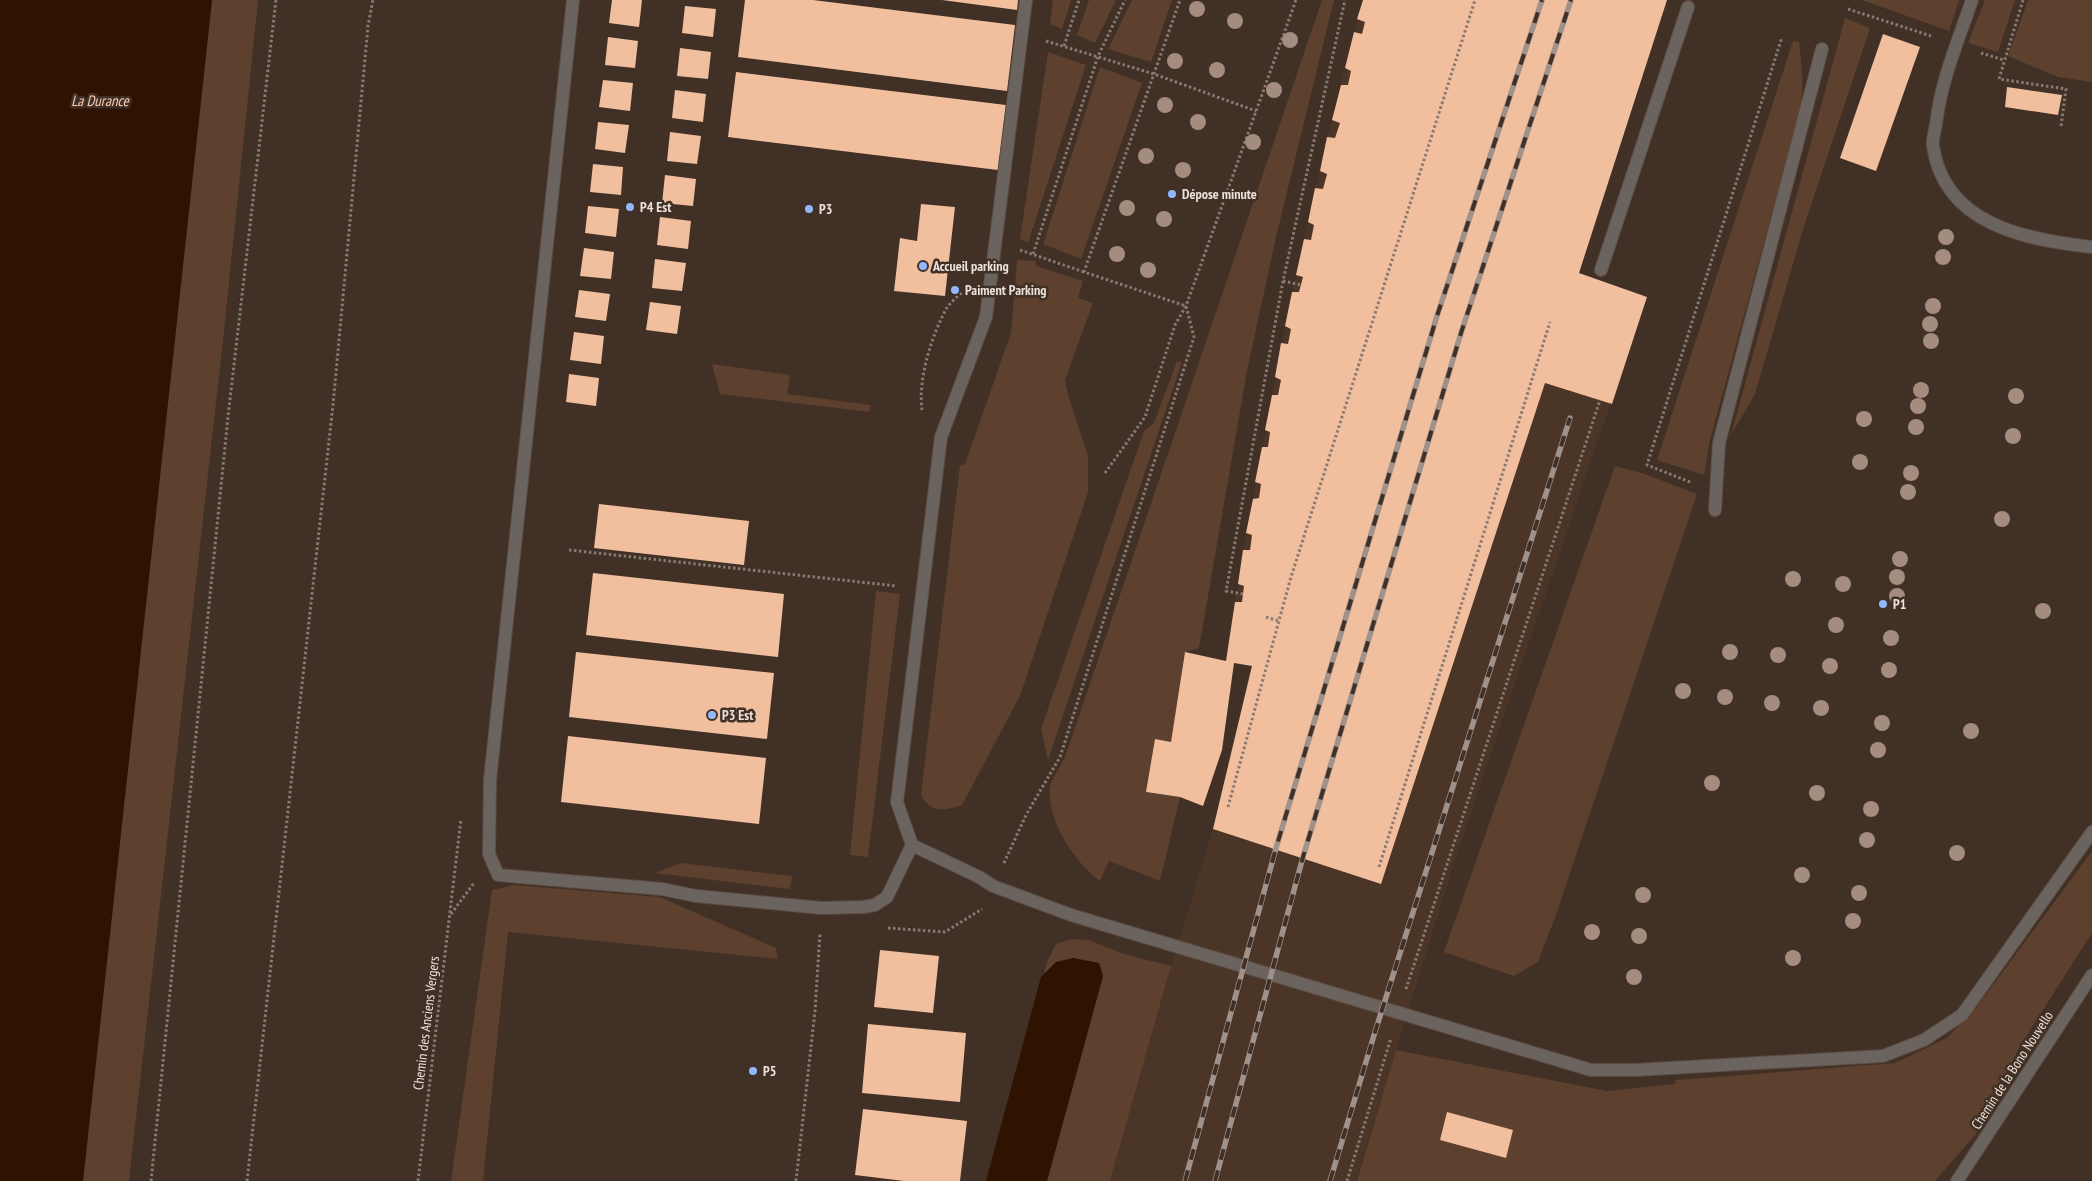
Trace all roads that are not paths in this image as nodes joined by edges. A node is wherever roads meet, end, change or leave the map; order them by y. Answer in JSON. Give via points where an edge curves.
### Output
{"nodes":[{"id":1,"x":573,"y":0,"type":"edge"},
{"id":2,"x":1026,"y":0,"type":"edge"},
{"id":3,"x":1972,"y":0,"type":"edge"},
{"id":4,"x":1688,"y":7,"type":"dead end"},
{"id":5,"x":1822,"y":49,"type":"dead end"},
{"id":6,"x":2092,"y":247,"type":"edge"},
{"id":7,"x":1601,"y":270,"type":"dead end"},
{"id":8,"x":1715,"y":510,"type":"dead end"},
{"id":9,"x":2092,"y":832,"type":"edge"},
{"id":10,"x":912,"y":845,"type":"junction"},
{"id":11,"x":2092,"y":975,"type":"edge"},
{"id":12,"x":1957,"y":1181,"type":"edge"}],
"edges":[{"from":1,"to":10,"type":"street","via":[[490,780],[489,854],[498,875],[662,889],[696,896],[821,908],[863,907],[875,905],[887,897]]},
{"from":2,"to":10,"type":"street","via":[[986,317],[941,437],[897,802]]},
{"from":3,"to":6,"type":"street","via":[[1939,99],[1933,145],[1943,181],[1962,205],[2012,233],[2047,242]]},
{"from":4,"to":7,"type":"street"},
{"from":5,"to":8,"type":"street","via":[[1719,443]]},
{"from":9,"to":10,"type":"street","via":[[1962,1015],[1924,1040],[1883,1056],[1635,1070],[1591,1070],[1071,915],[993,886]]},
{"from":11,"to":12,"type":"street","name":"Chemin de la Bono Nouvello"}]}
